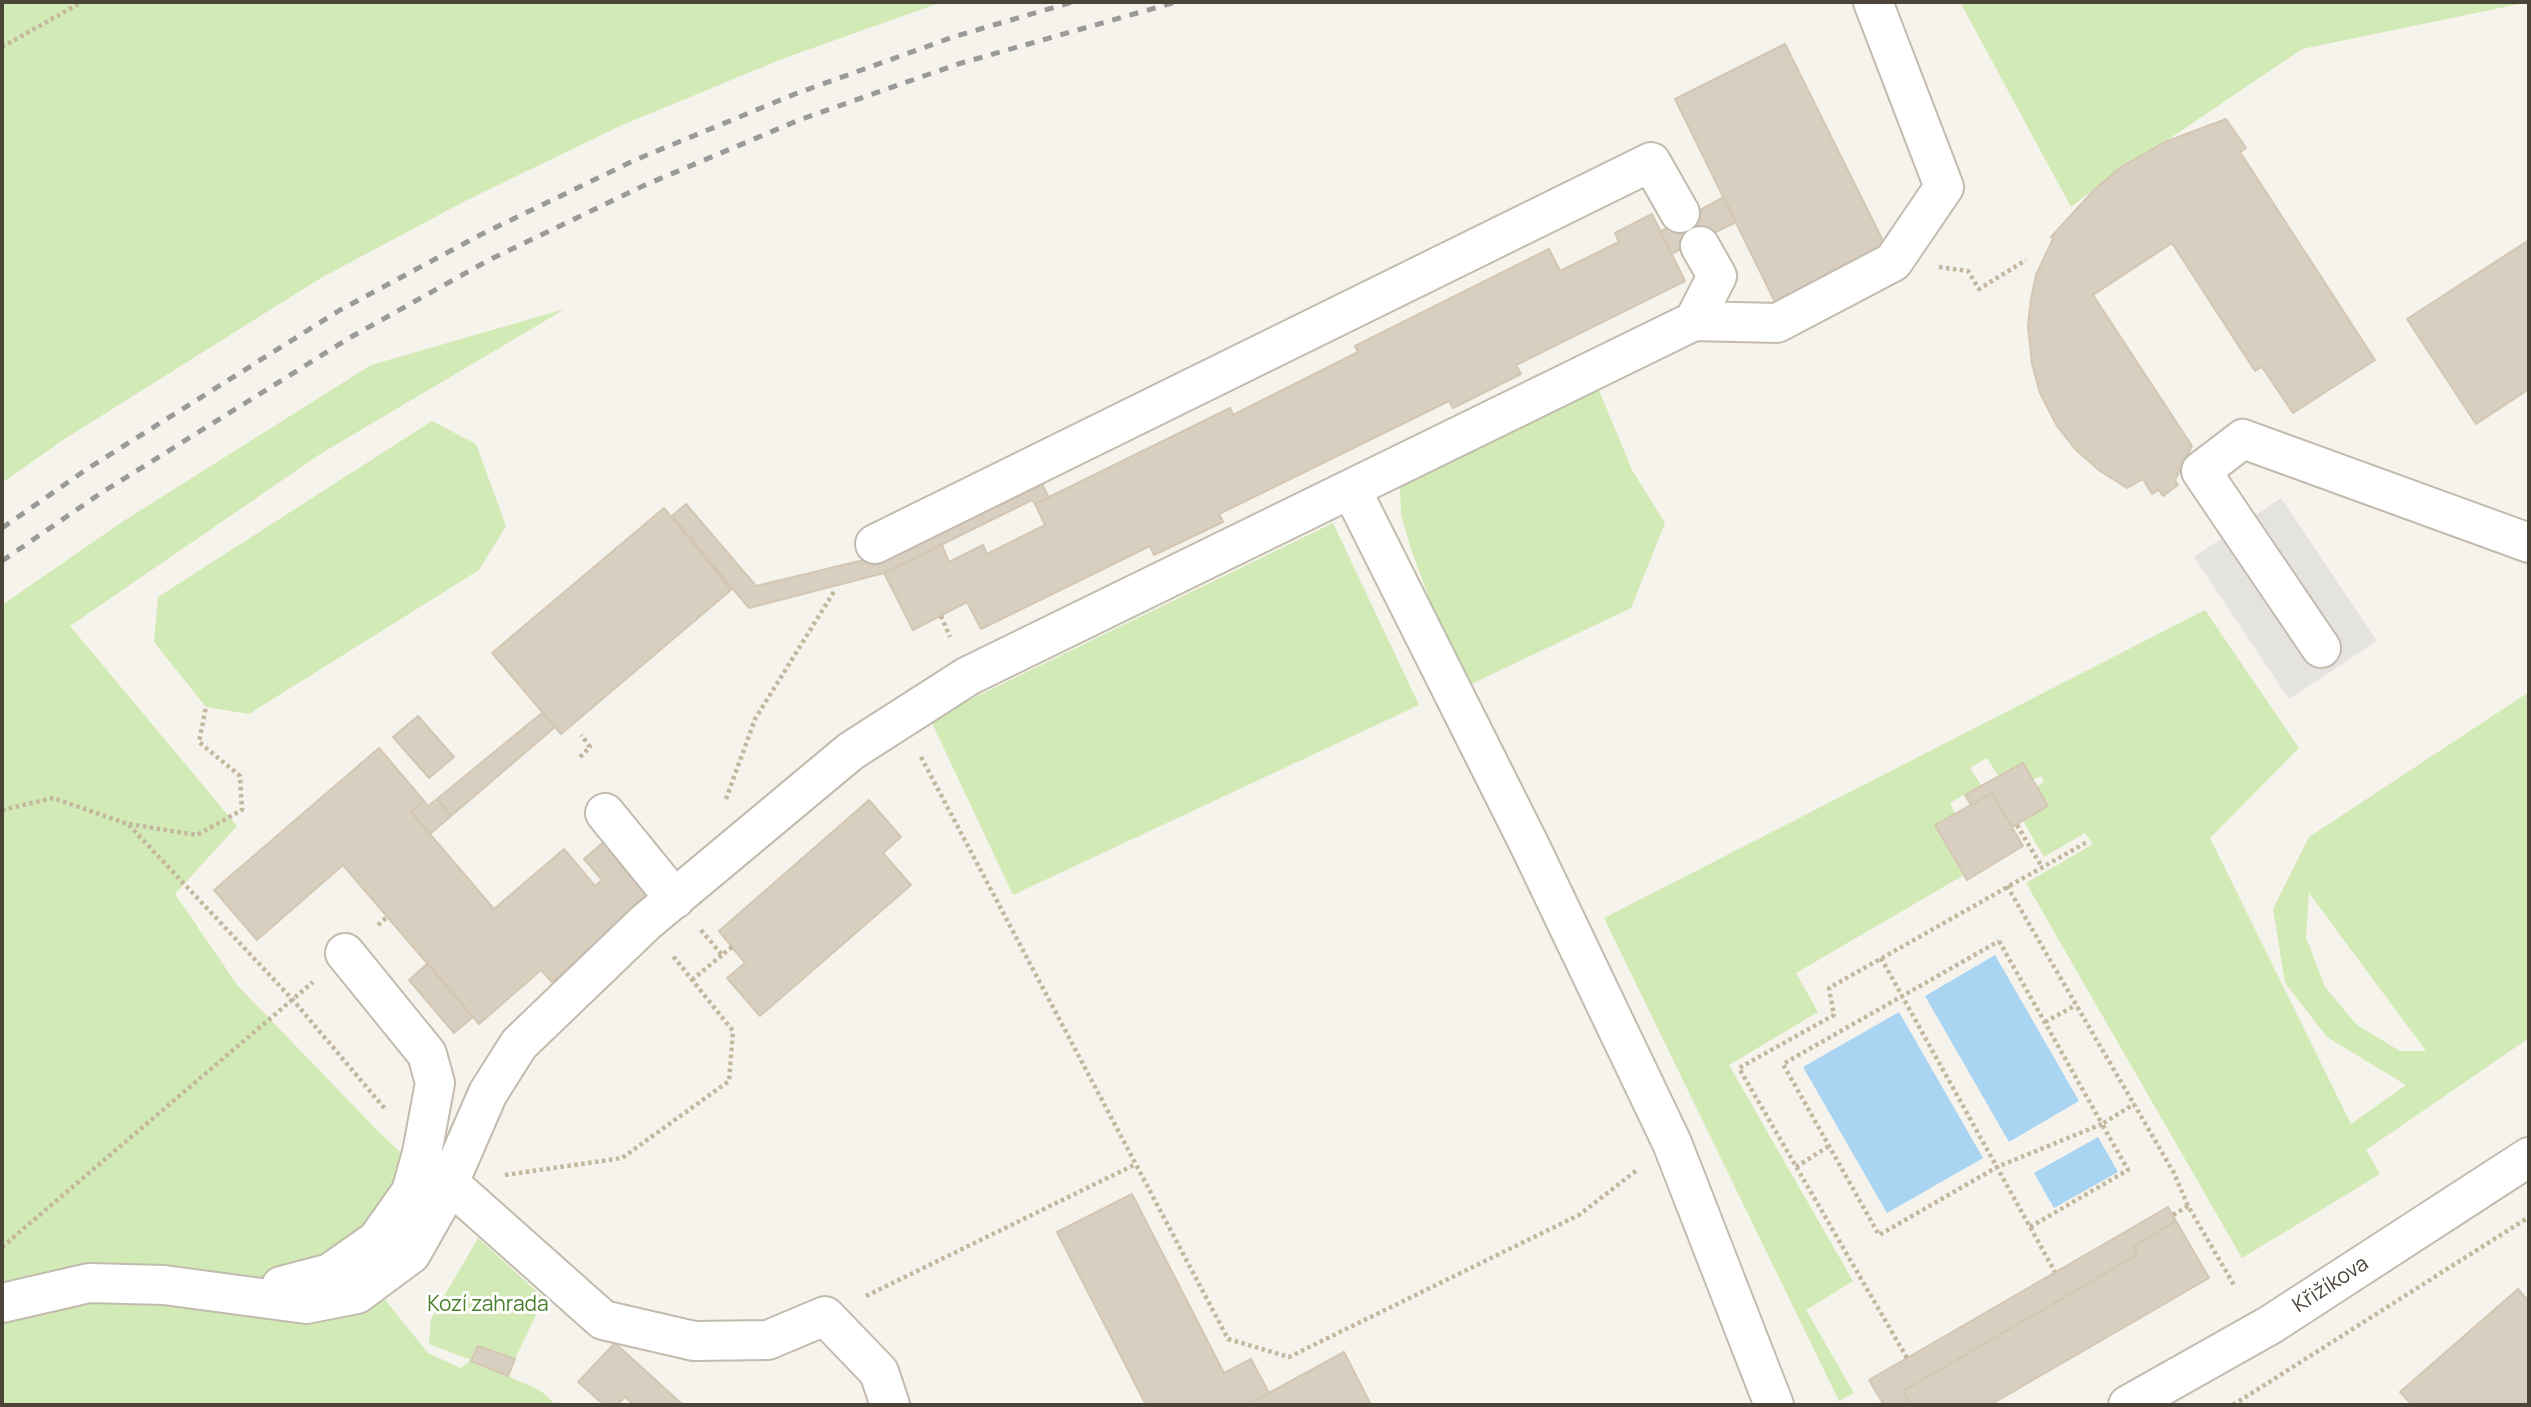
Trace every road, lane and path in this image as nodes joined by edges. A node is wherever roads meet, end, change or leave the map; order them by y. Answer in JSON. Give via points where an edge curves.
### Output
{"nodes":[{"id":1,"x":82,"y":2,"type":"edge"},
{"id":2,"x":1874,"y":2,"type":"edge"},
{"id":3,"x":2,"y":47,"type":"edge"},
{"id":4,"x":1680,"y":213,"type":"dead end"},
{"id":5,"x":1700,"y":246,"type":"dead end"},
{"id":6,"x":2026,"y":260,"type":"dead end"},
{"id":7,"x":1893,"y":262,"type":"junction"},
{"id":8,"x":1694,"y":321,"type":"junction"},
{"id":9,"x":1351,"y":489,"type":"junction"},
{"id":10,"x":2529,"y":543,"type":"edge"},
{"id":11,"x":875,"y":544,"type":"dead end"},
{"id":12,"x":835,"y":590,"type":"dead end"},
{"id":13,"x":2320,"y":648,"type":"dead end"},
{"id":14,"x":206,"y":707,"type":"dead end"},
{"id":15,"x":901,"y":720,"type":"junction"},
{"id":16,"x":581,"y":735,"type":"dead end"},
{"id":17,"x":580,"y":757,"type":"dead end"},
{"id":18,"x":723,"y":807,"type":"dead end"},
{"id":19,"x":2,"y":810,"type":"edge"},
{"id":20,"x":605,"y":813,"type":"dead end"},
{"id":21,"x":128,"y":824,"type":"junction"},
{"id":22,"x":2017,"y":825,"type":"dead end"},
{"id":23,"x":2087,"y":842,"type":"dead end"},
{"id":24,"x":2042,"y":867,"type":"junction"},
{"id":25,"x":2007,"y":886,"type":"junction"},
{"id":26,"x":661,"y":910,"type":"junction"},
{"id":27,"x":345,"y":953,"type":"joint"},
{"id":28,"x":722,"y":955,"type":"dead end"},
{"id":29,"x":1881,"y":958,"type":"junction"},
{"id":30,"x":692,"y":979,"type":"junction"},
{"id":31,"x":1903,"y":996,"type":"junction"},
{"id":32,"x":293,"y":1000,"type":"junction"},
{"id":33,"x":2076,"y":1005,"type":"junction"},
{"id":34,"x":2045,"y":1022,"type":"junction"},
{"id":35,"x":2134,"y":1104,"type":"junction"},
{"id":36,"x":2102,"y":1124,"type":"junction"},
{"id":37,"x":1672,"y":1143,"type":"junction"},
{"id":38,"x":1829,"y":1146,"type":"junction"},
{"id":39,"x":422,"y":1153,"type":"junction"},
{"id":40,"x":2529,"y":1157,"type":"edge"},
{"id":41,"x":1136,"y":1164,"type":"junction"},
{"id":42,"x":1796,"y":1167,"type":"junction"},
{"id":43,"x":1997,"y":1167,"type":"junction"},
{"id":44,"x":449,"y":1183,"type":"junction"},
{"id":45,"x":2188,"y":1206,"type":"junction"},
{"id":46,"x":2173,"y":1215,"type":"dead end"},
{"id":47,"x":2529,"y":1217,"type":"edge"},
{"id":48,"x":2030,"y":1227,"type":"junction"},
{"id":49,"x":2,"y":1248,"type":"edge"},
{"id":50,"x":2055,"y":1272,"type":"dead end"},
{"id":51,"x":2234,"y":1285,"type":"dead end"},
{"id":52,"x":242,"y":1297,"type":"junction"},
{"id":53,"x":2,"y":1303,"type":"edge"},
{"id":54,"x":825,"y":1316,"type":"junction"},
{"id":55,"x":1907,"y":1358,"type":"dead end"},
{"id":56,"x":890,"y":1405,"type":"edge"},
{"id":57,"x":1774,"y":1405,"type":"edge"},
{"id":58,"x":2128,"y":1405,"type":"edge"},
{"id":59,"x":2233,"y":1405,"type":"edge"}],
"edges":[{"from":1,"to":3,"type":"path"},
{"from":2,"to":7,"type":"street","via":[[1944,187]]},
{"from":4,"to":11,"type":"street","via":[[1651,162]]},
{"from":5,"to":8,"type":"street","via":[[1717,276]]},
{"from":6,"to":7,"type":"path","via":[[1979,289],[1968,271]]},
{"from":7,"to":8,"type":"street","via":[[1777,323]]},
{"from":8,"to":9,"type":"street"},
{"from":9,"to":15,"type":"street","via":[[968,676]]},
{"from":9,"to":37,"type":"street"},
{"from":10,"to":13,"type":"street","via":[[2243,439],[2201,471]]},
{"from":12,"to":18,"type":"path","via":[[755,719]]},
{"from":14,"to":21,"type":"path","via":[[199,742],[240,776],[242,810],[197,835]]},
{"from":15,"to":26,"type":"street","via":[[851,751]]},
{"from":15,"to":41,"type":"path"},
{"from":16,"to":17,"type":"path","via":[[590,747]]},
{"from":19,"to":21,"type":"path","via":[[53,798]]},
{"from":20,"to":26,"type":"street"},
{"from":21,"to":32,"type":"path"},
{"from":22,"to":24,"type":"path"},
{"from":23,"to":24,"type":"path"},
{"from":24,"to":25,"type":"path"},
{"from":25,"to":29,"type":"path"},
{"from":25,"to":33,"type":"path"},
{"from":26,"to":30,"type":"path"},
{"from":26,"to":44,"type":"street","via":[[519,1044],[488,1093]]},
{"from":27,"to":32,"type":"path"},
{"from":27,"to":39,"type":"street","via":[[427,1054],[435,1083]]},
{"from":28,"to":30,"type":"path"},
{"from":29,"to":31,"type":"path"},
{"from":29,"to":42,"type":"path","via":[[1829,988],[1834,1015],[1739,1068]]},
{"from":30,"to":44,"type":"path","via":[[733,1031],[729,1081],[622,1158]]},
{"from":31,"to":34,"type":"path","via":[[1999,941]]},
{"from":31,"to":38,"type":"path","via":[[1783,1064]]},
{"from":31,"to":43,"type":"path"},
{"from":32,"to":39,"type":"path"},
{"from":32,"to":49,"type":"path"},
{"from":33,"to":34,"type":"path"},
{"from":33,"to":35,"type":"path"},
{"from":34,"to":36,"type":"path"},
{"from":35,"to":36,"type":"path"},
{"from":35,"to":45,"type":"path"},
{"from":36,"to":43,"type":"path"},
{"from":36,"to":48,"type":"path","via":[[2128,1170]]},
{"from":37,"to":41,"type":"path","via":[[1580,1215],[1289,1357],[1228,1339]]},
{"from":37,"to":57,"type":"street"},
{"from":38,"to":42,"type":"path"},
{"from":38,"to":43,"type":"path","via":[[1879,1235]]},
{"from":39,"to":52,"type":"street","via":[[411,1192],[377,1240],[330,1273]]},
{"from":40,"to":58,"type":"street","name":"Křižíkova","via":[[2270,1325]]},
{"from":41,"to":54,"type":"path"},
{"from":42,"to":55,"type":"path"},
{"from":43,"to":48,"type":"path"},
{"from":44,"to":52,"type":"street","via":[[411,1254],[357,1294],[306,1304]]},
{"from":44,"to":54,"type":"street","via":[[603,1320],[694,1341],[768,1340]]},
{"from":45,"to":46,"type":"path"},
{"from":45,"to":51,"type":"path"},
{"from":47,"to":59,"type":"path"},
{"from":48,"to":50,"type":"path"},
{"from":52,"to":53,"type":"street","via":[[164,1285],[89,1283]]},
{"from":54,"to":56,"type":"street","via":[[879,1371]]}]}
